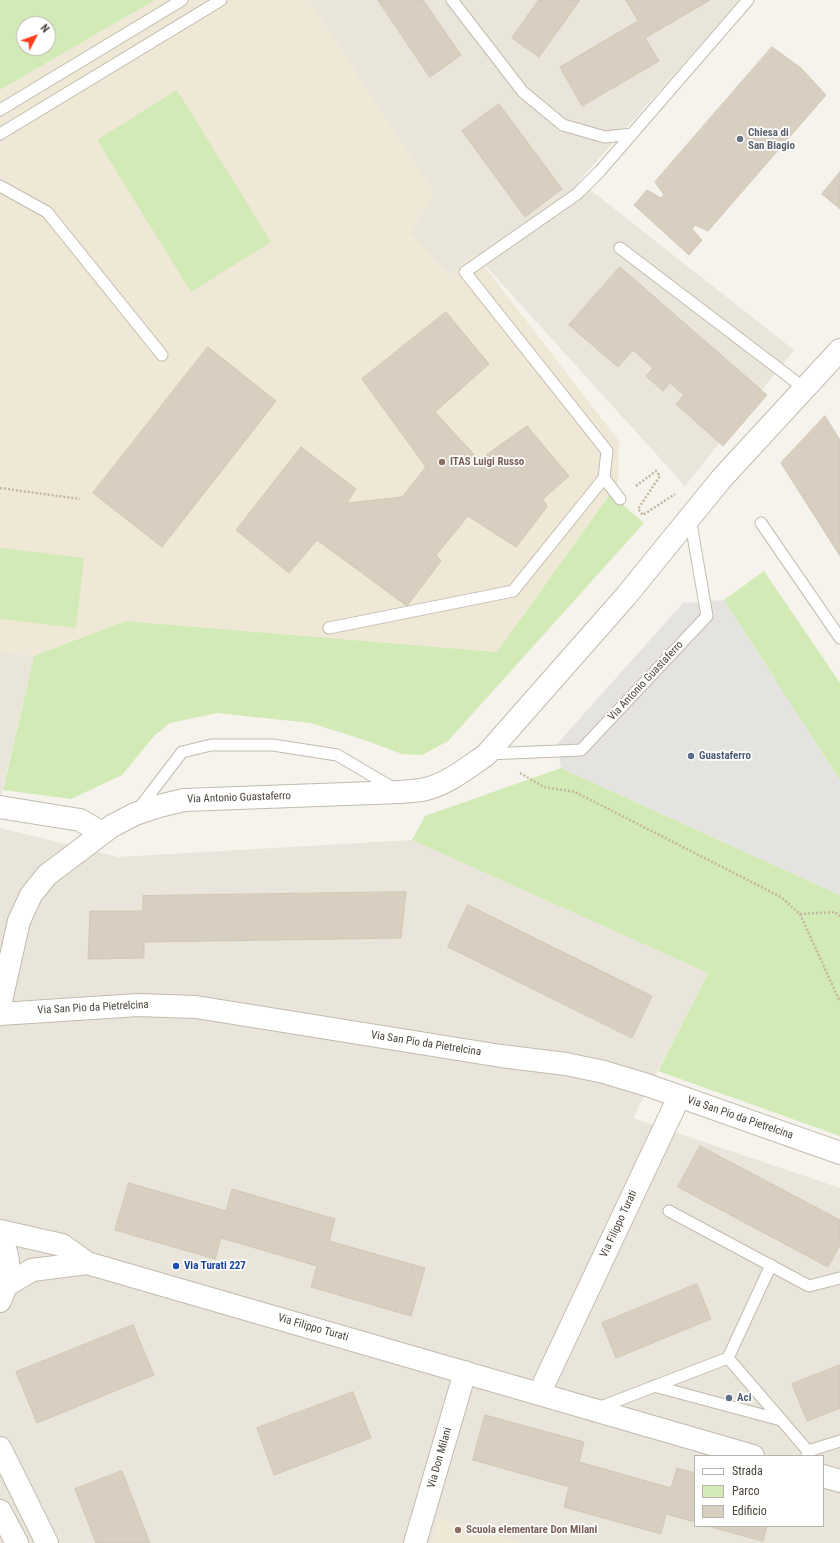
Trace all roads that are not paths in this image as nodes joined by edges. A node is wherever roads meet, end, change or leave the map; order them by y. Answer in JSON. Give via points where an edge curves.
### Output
{"nodes":[{"id":1,"x":182,"y":0,"type":"edge"},
{"id":2,"x":221,"y":0,"type":"edge"},
{"id":3,"x":452,"y":0,"type":"edge"},
{"id":4,"x":748,"y":0,"type":"edge"},
{"id":5,"x":0,"y":110,"type":"edge"},
{"id":6,"x":0,"y":134,"type":"edge"},
{"id":7,"x":632,"y":134,"type":"junction"},
{"id":8,"x":0,"y":186,"type":"edge"},
{"id":9,"x":620,"y":248,"type":"dead end"},
{"id":10,"x":840,"y":350,"type":"edge"},
{"id":11,"x":162,"y":355,"type":"dead end"},
{"id":12,"x":804,"y":388,"type":"junction"},
{"id":13,"x":604,"y":478,"type":"junction"},
{"id":14,"x":620,"y":499,"type":"road end"},
{"id":15,"x":696,"y":509,"type":"junction"},
{"id":16,"x":761,"y":523,"type":"dead end"},
{"id":17,"x":329,"y":628,"type":"dead end"},
{"id":18,"x":840,"y":638,"type":"edge"},
{"id":19,"x":486,"y":754,"type":"junction"},
{"id":20,"x":400,"y":792,"type":"junction"},
{"id":21,"x":0,"y":807,"type":"edge"},
{"id":22,"x":135,"y":814,"type":"junction"},
{"id":23,"x":102,"y":834,"type":"junction"},
{"id":24,"x":6,"y":954,"type":"edge"},
{"id":25,"x":0,"y":1005,"type":"edge"},
{"id":26,"x":0,"y":1014,"type":"edge"},
{"id":27,"x":679,"y":1097,"type":"junction"},
{"id":28,"x":840,"y":1153,"type":"edge"},
{"id":29,"x":669,"y":1211,"type":"dead end"},
{"id":30,"x":0,"y":1231,"type":"edge"},
{"id":31,"x":0,"y":1238,"type":"edge"},
{"id":32,"x":87,"y":1263,"type":"junction"},
{"id":33,"x":771,"y":1265,"type":"junction"},
{"id":34,"x":840,"y":1278,"type":"edge"},
{"id":35,"x":4,"y":1293,"type":"edge"},
{"id":36,"x":728,"y":1358,"type":"junction"},
{"id":37,"x":465,"y":1372,"type":"junction"},
{"id":38,"x":654,"y":1386,"type":"junction"},
{"id":39,"x":539,"y":1394,"type":"junction"},
{"id":40,"x":593,"y":1410,"type":"junction"},
{"id":41,"x":781,"y":1420,"type":"junction"},
{"id":42,"x":840,"y":1440,"type":"edge"},
{"id":43,"x":0,"y":1448,"type":"edge"},
{"id":44,"x":807,"y":1454,"type":"edge"},
{"id":45,"x":750,"y":1455,"type":"edge"},
{"id":46,"x":824,"y":1476,"type":"edge"},
{"id":47,"x":840,"y":1481,"type":"edge"},
{"id":48,"x":0,"y":1511,"type":"edge"},
{"id":49,"x":17,"y":1543,"type":"edge"},
{"id":50,"x":47,"y":1543,"type":"edge"},
{"id":51,"x":415,"y":1543,"type":"edge"}],
"edges":[{"from":1,"to":5,"type":"lane"},
{"from":2,"to":6,"type":"lane"},
{"from":3,"to":7,"type":"lane","via":[[524,92],[563,126],[605,137]]},
{"from":4,"to":7,"type":"lane"},
{"from":7,"to":13,"type":"lane","via":[[577,194],[465,272],[607,451]]},
{"from":8,"to":11,"type":"lane","via":[[47,212]]},
{"from":9,"to":12,"type":"lane"},
{"from":10,"to":12,"type":"street","name":"Via Antonio Guastaferro"},
{"from":12,"to":15,"type":"street","name":"Via Antonio Guastaferro"},
{"from":13,"to":14,"type":"lane"},
{"from":13,"to":17,"type":"lane","via":[[513,591]]},
{"from":15,"to":19,"type":"street","name":"Via Antonio Guastaferro","via":[[626,596]]},
{"from":15,"to":19,"type":"lane","name":"Via Antonio Guastaferro","via":[[707,616],[581,750]]},
{"from":16,"to":18,"type":"lane"},
{"from":19,"to":20,"type":"street","name":"Via Antonio Guastaferro","via":[[444,783],[424,790]]},
{"from":20,"to":22,"type":"street","name":"Via Antonio Guastaferro","via":[[184,800]]},
{"from":20,"to":22,"type":"lane","via":[[337,756],[273,745],[211,745],[182,752]]},
{"from":21,"to":23,"type":"street","via":[[80,820]]},
{"from":22,"to":23,"type":"street","name":"Via Antonio Guastaferro"},
{"from":23,"to":24,"type":"street","name":"Via Antonio Guastaferro","via":[[47,875],[31,894]]},
{"from":24,"to":25,"type":"street","name":"Via Antonio Guastaferro"},
{"from":26,"to":27,"type":"street","name":"Via San Pio da Pietrelcina","via":[[138,1004],[196,1007],[494,1055],[566,1064],[604,1072]]},
{"from":27,"to":28,"type":"street","name":"Via San Pio da Pietrelcina"},
{"from":27,"to":39,"type":"street","name":"Via Filippo Turati"},
{"from":29,"to":33,"type":"lane"},
{"from":30,"to":32,"type":"street","via":[[62,1245]]},
{"from":31,"to":35,"type":"street","via":[[5,1246],[9,1266]]},
{"from":32,"to":35,"type":"street","via":[[32,1270]]},
{"from":32,"to":37,"type":"street","name":"Via Filippo Turati"},
{"from":33,"to":34,"type":"lane","via":[[809,1286]]},
{"from":33,"to":36,"type":"lane"},
{"from":36,"to":38,"type":"lane"},
{"from":36,"to":41,"type":"lane"},
{"from":37,"to":39,"type":"street","name":"Via Filippo Turati"},
{"from":37,"to":51,"type":"street","name":"Via Don Milani"},
{"from":38,"to":40,"type":"lane"},
{"from":38,"to":41,"type":"lane"},
{"from":39,"to":40,"type":"street","name":"Via Filippo Turati"},
{"from":40,"to":45,"type":"street","name":"Via Filippo Turati"},
{"from":41,"to":44,"type":"lane"},
{"from":42,"to":44,"type":"lane"},
{"from":43,"to":50,"type":"street"},
{"from":46,"to":47,"type":"street"},
{"from":48,"to":49,"type":"street"}]}
